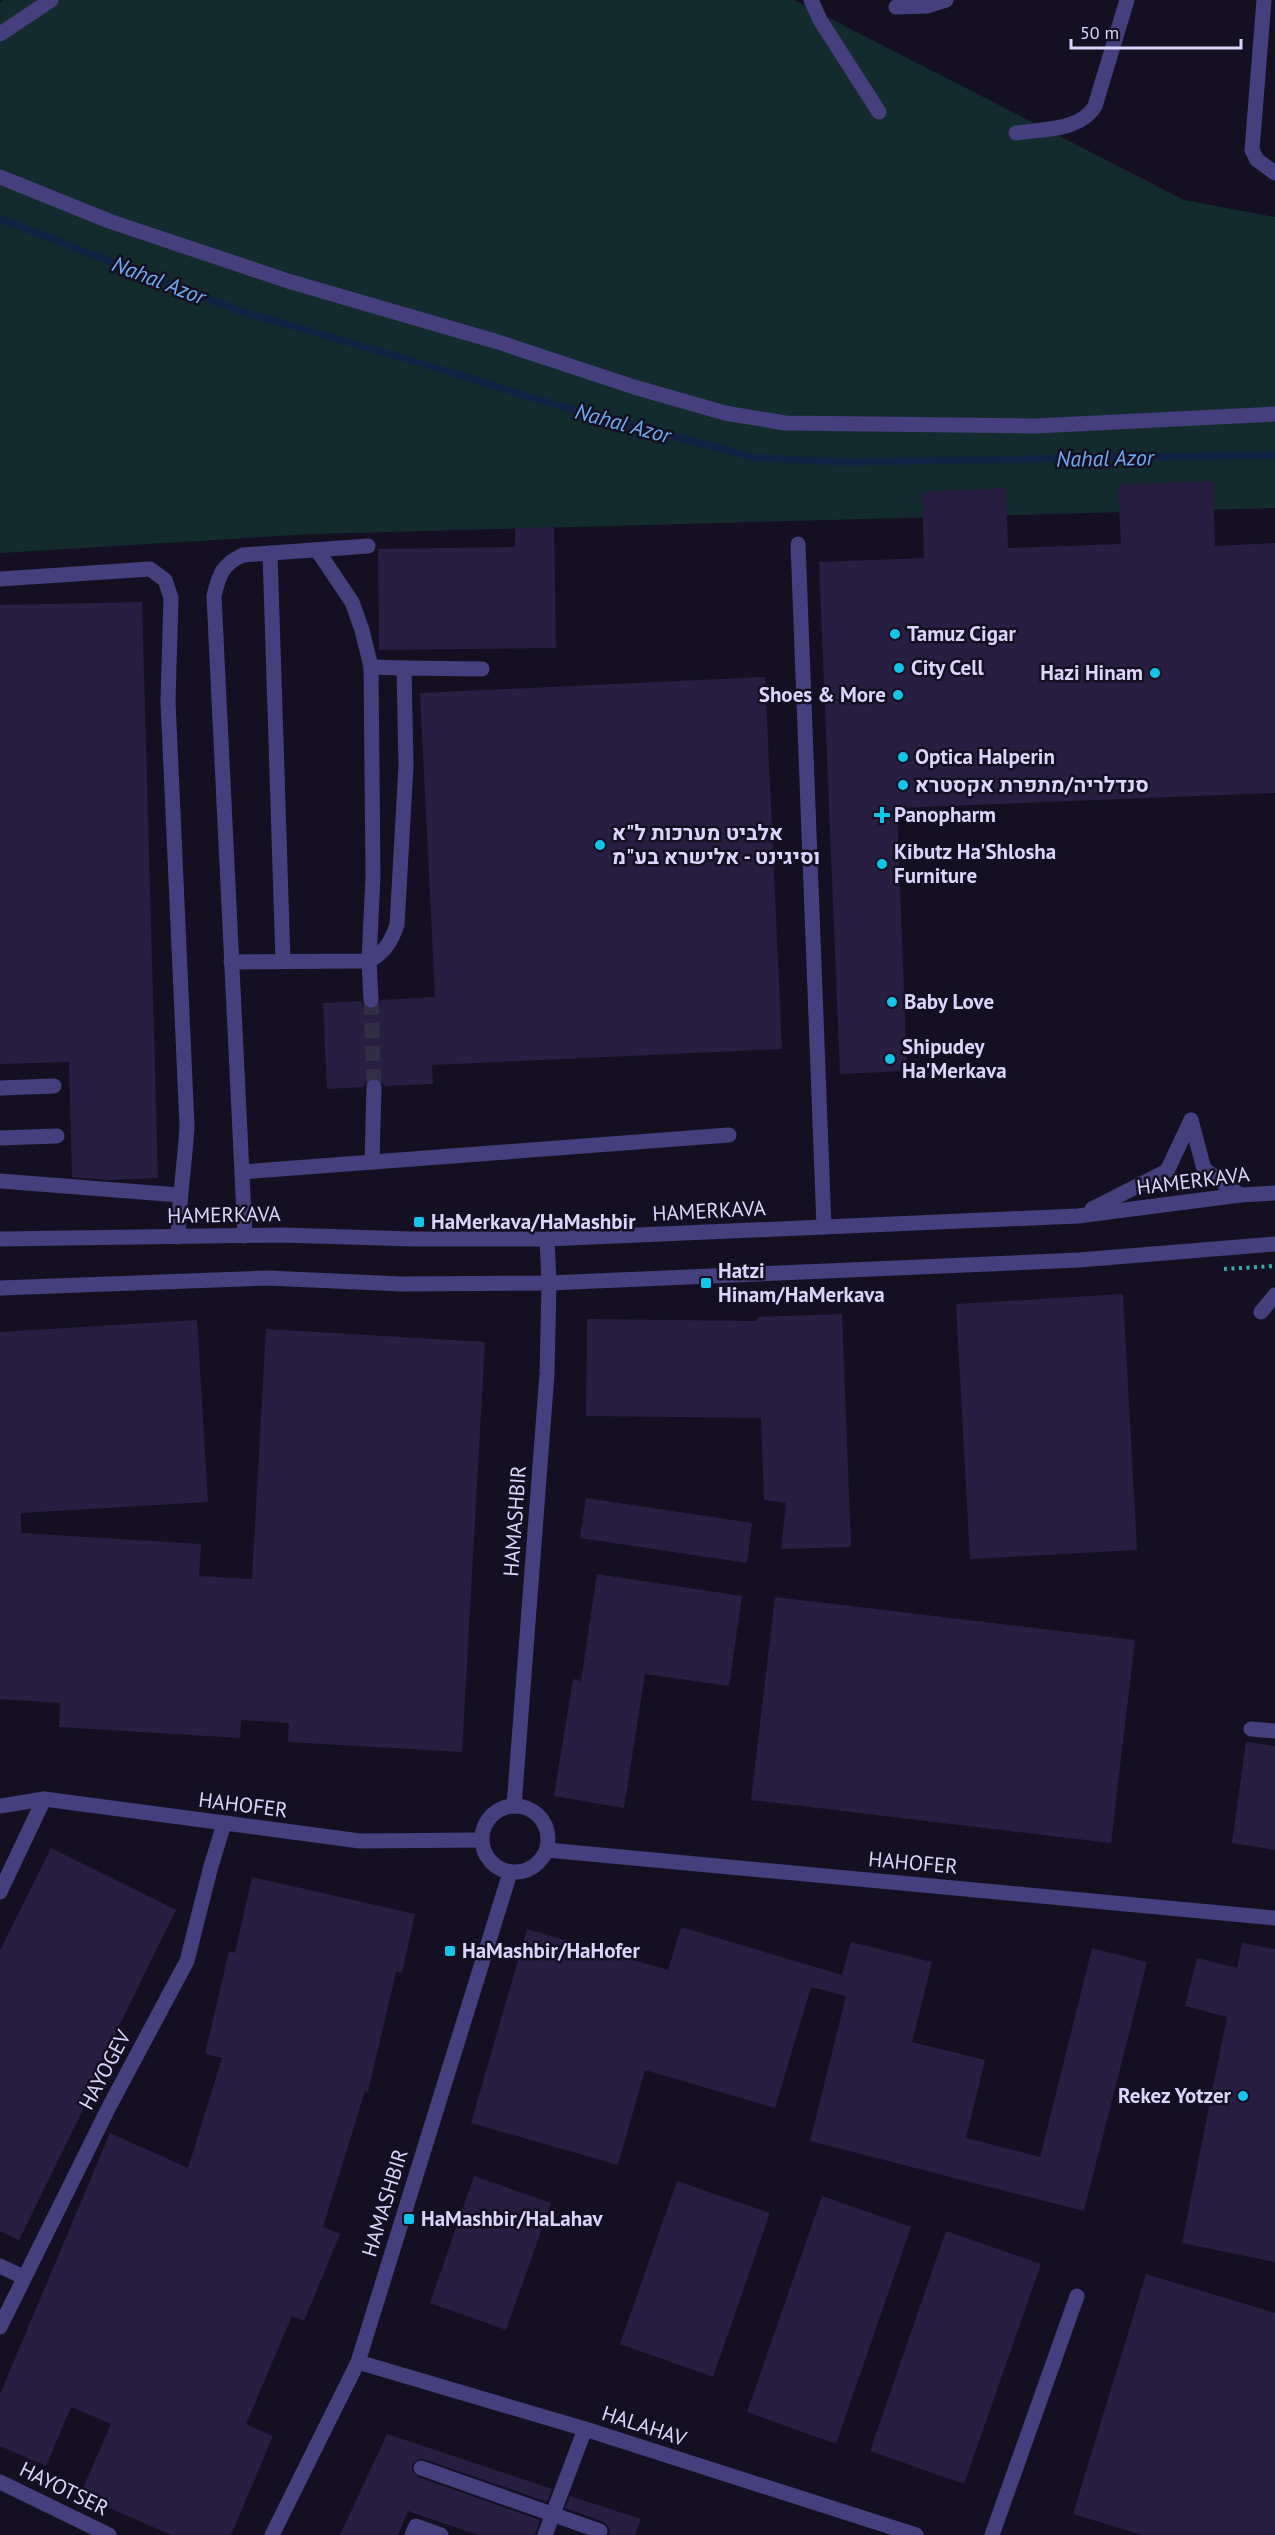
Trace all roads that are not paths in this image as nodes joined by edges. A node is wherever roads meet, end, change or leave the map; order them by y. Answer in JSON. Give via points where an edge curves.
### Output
{"nodes":[{"id":1,"x":51,"y":0,"type":"edge"},
{"id":2,"x":811,"y":0,"type":"edge"},
{"id":3,"x":946,"y":0,"type":"edge"},
{"id":4,"x":1127,"y":0,"type":"edge"},
{"id":5,"x":1264,"y":0,"type":"edge"},
{"id":6,"x":896,"y":8,"type":"dead end"},
{"id":7,"x":0,"y":34,"type":"edge"},
{"id":8,"x":879,"y":112,"type":"dead end"},
{"id":9,"x":1016,"y":133,"type":"dead end"},
{"id":10,"x":1275,"y":173,"type":"edge"},
{"id":11,"x":0,"y":177,"type":"edge"},
{"id":12,"x":1275,"y":414,"type":"edge"},
{"id":13,"x":798,"y":544,"type":"dead end"},
{"id":14,"x":369,"y":546,"type":"dead end"},
{"id":15,"x":318,"y":550,"type":"junction"},
{"id":16,"x":270,"y":553,"type":"junction"},
{"id":17,"x":0,"y":579,"type":"edge"},
{"id":18,"x":371,"y":667,"type":"junction"},
{"id":19,"x":404,"y":668,"type":"junction"},
{"id":20,"x":482,"y":669,"type":"dead end"},
{"id":21,"x":283,"y":961,"type":"junction"},
{"id":22,"x":369,"y":961,"type":"junction"},
{"id":23,"x":231,"y":962,"type":"junction"},
{"id":24,"x":371,"y":1000,"type":"tunnel mouth"},
{"id":25,"x":54,"y":1086,"type":"dead end"},
{"id":26,"x":374,"y":1087,"type":"tunnel mouth"},
{"id":27,"x":0,"y":1088,"type":"edge"},
{"id":28,"x":729,"y":1135,"type":"dead end"},
{"id":29,"x":57,"y":1136,"type":"dead end"},
{"id":30,"x":0,"y":1138,"type":"edge"},
{"id":31,"x":372,"y":1162,"type":"junction"},
{"id":32,"x":242,"y":1172,"type":"junction"},
{"id":33,"x":0,"y":1181,"type":"edge"},
{"id":34,"x":1275,"y":1193,"type":"edge"},
{"id":35,"x":179,"y":1195,"type":"junction"},
{"id":36,"x":1240,"y":1195,"type":"junction"},
{"id":37,"x":1078,"y":1216,"type":"junction"},
{"id":38,"x":824,"y":1227,"type":"junction"},
{"id":39,"x":246,"y":1236,"type":"junction"},
{"id":40,"x":177,"y":1237,"type":"junction"},
{"id":41,"x":0,"y":1239,"type":"edge"},
{"id":42,"x":547,"y":1239,"type":"junction"},
{"id":43,"x":1275,"y":1244,"type":"edge"},
{"id":44,"x":549,"y":1283,"type":"junction"},
{"id":45,"x":0,"y":1288,"type":"edge"},
{"id":46,"x":1275,"y":1295,"type":"edge"},
{"id":47,"x":1261,"y":1312,"type":"dead end"},
{"id":48,"x":1251,"y":1729,"type":"dead end"},
{"id":49,"x":1275,"y":1731,"type":"edge"},
{"id":50,"x":44,"y":1798,"type":"junction"},
{"id":51,"x":0,"y":1806,"type":"edge"},
{"id":52,"x":514,"y":1806,"type":"junction"},
{"id":53,"x":225,"y":1824,"type":"junction"},
{"id":54,"x":482,"y":1840,"type":"junction"},
{"id":55,"x":547,"y":1850,"type":"junction"},
{"id":56,"x":510,"y":1873,"type":"junction"},
{"id":57,"x":0,"y":1892,"type":"edge"},
{"id":58,"x":1275,"y":1918,"type":"edge"},
{"id":59,"x":0,"y":2266,"type":"edge"},
{"id":60,"x":23,"y":2277,"type":"junction"},
{"id":61,"x":1077,"y":2296,"type":"dead end"},
{"id":62,"x":0,"y":2327,"type":"edge"},
{"id":63,"x":358,"y":2362,"type":"junction"},
{"id":64,"x":585,"y":2429,"type":"junction"},
{"id":65,"x":421,"y":2468,"type":"dead end"},
{"id":66,"x":0,"y":2482,"type":"edge"},
{"id":67,"x":109,"y":2535,"type":"edge"},
{"id":68,"x":272,"y":2535,"type":"edge"},
{"id":69,"x":412,"y":2535,"type":"edge"},
{"id":70,"x":441,"y":2535,"type":"edge"},
{"id":71,"x":545,"y":2535,"type":"edge"},
{"id":72,"x":598,"y":2535,"type":"edge"},
{"id":73,"x":916,"y":2535,"type":"edge"},
{"id":74,"x":992,"y":2535,"type":"edge"}],
"edges":[{"from":1,"to":7,"type":"street"},
{"from":2,"to":8,"type":"street"},
{"from":3,"to":6,"type":"street"},
{"from":4,"to":9,"type":"street","via":[[1095,106],[1088,116],[1076,123]]},
{"from":5,"to":10,"type":"street","via":[[1252,150],[1257,160]]},
{"from":11,"to":12,"type":"street","via":[[109,221],[288,281],[725,413],[785,423],[1025,426]]},
{"from":13,"to":38,"type":"street"},
{"from":14,"to":15,"type":"street"},
{"from":15,"to":16,"type":"street"},
{"from":15,"to":18,"type":"street","via":[[352,602]]},
{"from":16,"to":21,"type":"street"},
{"from":16,"to":23,"type":"street","via":[[243,555],[228,562],[217,580],[214,596]]},
{"from":17,"to":35,"type":"street","via":[[150,569],[165,580],[171,598],[168,701],[187,1126]]},
{"from":18,"to":19,"type":"street"},
{"from":18,"to":22,"type":"street","via":[[373,876]]},
{"from":19,"to":20,"type":"street"},
{"from":19,"to":22,"type":"street","via":[[406,766],[397,925],[390,943]]},
{"from":21,"to":22,"type":"street"},
{"from":21,"to":23,"type":"street"},
{"from":22,"to":24,"type":"street"},
{"from":23,"to":32,"type":"street"},
{"from":25,"to":27,"type":"street"},
{"from":26,"to":31,"type":"street"},
{"from":28,"to":31,"type":"street"},
{"from":29,"to":30,"type":"street"},
{"from":31,"to":32,"type":"street"},
{"from":32,"to":39,"type":"street"},
{"from":33,"to":35,"type":"street"},
{"from":34,"to":36,"type":"street","name":"HAMERKAVA"},
{"from":35,"to":40,"type":"street"},
{"from":36,"to":37,"type":"street","name":"HAMERKAVA"},
{"from":36,"to":37,"type":"street","via":[[1204,1170],[1191,1120],[1167,1171]]},
{"from":37,"to":38,"type":"street","name":"HAMERKAVA"},
{"from":38,"to":42,"type":"street","name":"HAMERKAVA"},
{"from":39,"to":40,"type":"street","name":"HAMERKAVA"},
{"from":39,"to":42,"type":"street","name":"HAMERKAVA"},
{"from":40,"to":41,"type":"street","name":"HAMERKAVA"},
{"from":42,"to":44,"type":"street","name":"HAMASHBIR"},
{"from":43,"to":44,"type":"street","via":[[1079,1260]]},
{"from":44,"to":45,"type":"street","via":[[402,1284],[267,1278]]},
{"from":44,"to":52,"type":"street","name":"HAMASHBIR","via":[[546,1386]]},
{"from":46,"to":47,"type":"street"},
{"from":48,"to":49,"type":"street"},
{"from":50,"to":51,"type":"street","name":"HAHOFER"},
{"from":50,"to":53,"type":"street","name":"HAHOFER"},
{"from":50,"to":57,"type":"street"},
{"from":52,"to":54,"type":"street","via":[[495,1812],[487,1820]]},
{"from":52,"to":55,"type":"street","via":[[535,1812],[542,1819],[549,1839]]},
{"from":53,"to":54,"type":"street","name":"HAHOFER","via":[[360,1841]]},
{"from":53,"to":60,"type":"street","name":"HAYOGEV","via":[[187,1961]]},
{"from":54,"to":56,"type":"street","via":[[490,1862]]},
{"from":55,"to":56,"type":"street","via":[[532,1869]]},
{"from":55,"to":58,"type":"street","name":"HAHOFER"},
{"from":56,"to":63,"type":"street","name":"HAMASHBIR"},
{"from":59,"to":60,"type":"street"},
{"from":60,"to":62,"type":"street","name":"HAYOGEV"},
{"from":61,"to":74,"type":"street"},
{"from":63,"to":64,"type":"street","name":"HALAHAV"},
{"from":63,"to":68,"type":"street","name":"HAMASHBIR"},
{"from":64,"to":71,"type":"street"},
{"from":64,"to":73,"type":"street","name":"HALAHAV"},
{"from":65,"to":72,"type":"street","via":[[600,2531]]},
{"from":66,"to":67,"type":"street","name":"HAYOTSER"},
{"from":69,"to":70,"type":"street","via":[[416,2526]]}]}
